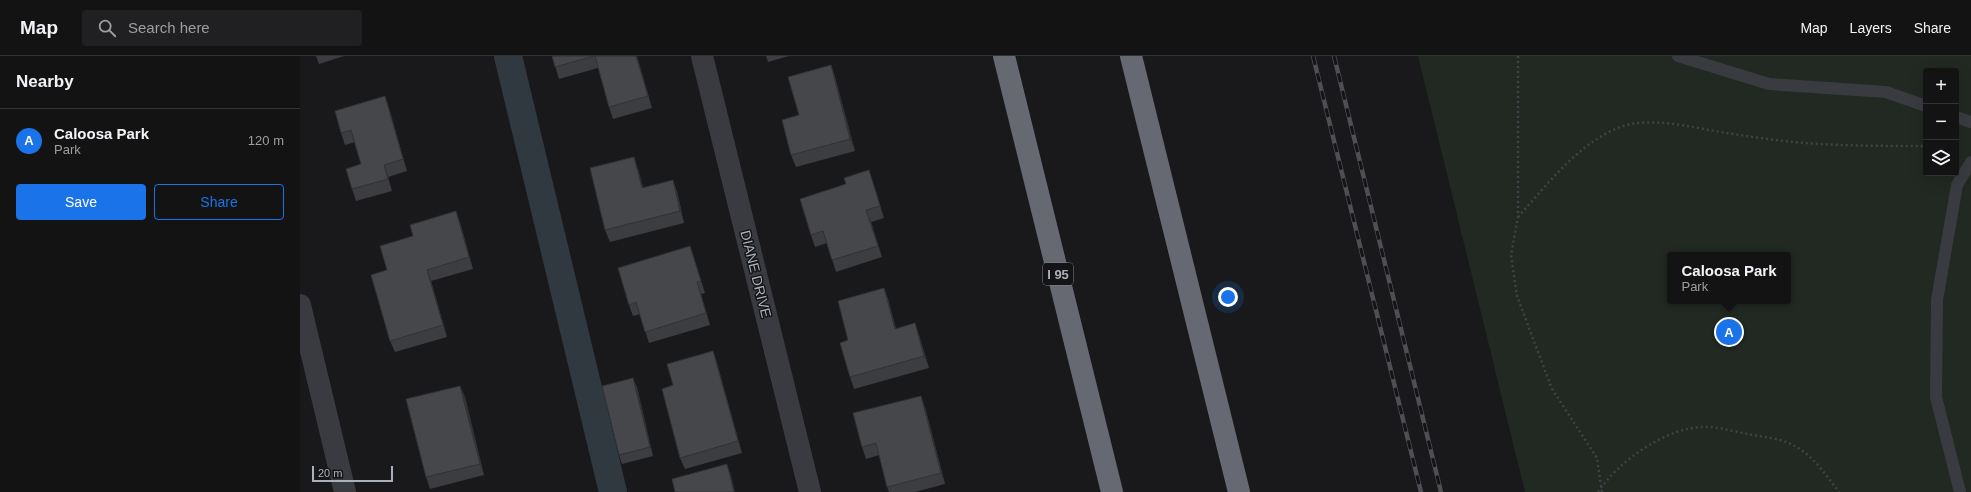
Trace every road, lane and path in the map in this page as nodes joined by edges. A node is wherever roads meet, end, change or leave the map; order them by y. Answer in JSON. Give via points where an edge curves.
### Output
{"nodes":[{"id":1,"x":702,"y":56,"type":"edge"},
{"id":2,"x":1004,"y":56,"type":"edge"},
{"id":3,"x":1131,"y":56,"type":"edge"},
{"id":4,"x":1518,"y":56,"type":"edge"},
{"id":5,"x":1678,"y":56,"type":"edge"},
{"id":6,"x":1923,"y":105,"type":"edge"},
{"id":7,"x":1959,"y":118,"type":"edge"},
{"id":8,"x":1971,"y":122,"type":"edge"},
{"id":9,"x":1923,"y":146,"type":"edge"},
{"id":10,"x":1971,"y":162,"type":"edge"},
{"id":11,"x":1518,"y":217,"type":"junction"},
{"id":12,"x":300,"y":305,"type":"edge"},
{"id":13,"x":1601,"y":487,"type":"junction"},
{"id":14,"x":345,"y":492,"type":"edge"},
{"id":15,"x":810,"y":492,"type":"edge"},
{"id":16,"x":1112,"y":492,"type":"edge"},
{"id":17,"x":1239,"y":492,"type":"edge"},
{"id":18,"x":1598,"y":492,"type":"edge"},
{"id":19,"x":1602,"y":492,"type":"edge"},
{"id":20,"x":1839,"y":492,"type":"edge"},
{"id":21,"x":1960,"y":492,"type":"edge"}],
"edges":[{"from":1,"to":15,"type":"street","name":"DIANE DRIVE"},
{"from":2,"to":16,"type":"highway","number":"I 95"},
{"from":3,"to":17,"type":"highway"},
{"from":4,"to":11,"type":"path"},
{"from":5,"to":6,"type":"lane","via":[[1768,84],[1886,92]]},
{"from":7,"to":8,"type":"lane"},
{"from":9,"to":11,"type":"path","via":[[1806,143],[1762,139],[1670,124],[1633,124],[1612,130],[1584,147]]},
{"from":10,"to":21,"type":"lane","via":[[1957,185],[1937,300],[1936,397]]},
{"from":11,"to":13,"type":"path","via":[[1511,255],[1517,296],[1552,389],[1597,458]]},
{"from":12,"to":14,"type":"street"},
{"from":13,"to":18,"type":"path"},
{"from":13,"to":19,"type":"path"},
{"from":13,"to":20,"type":"path","via":[[1642,449],[1683,430],[1706,427],[1793,444],[1816,463]]}]}
